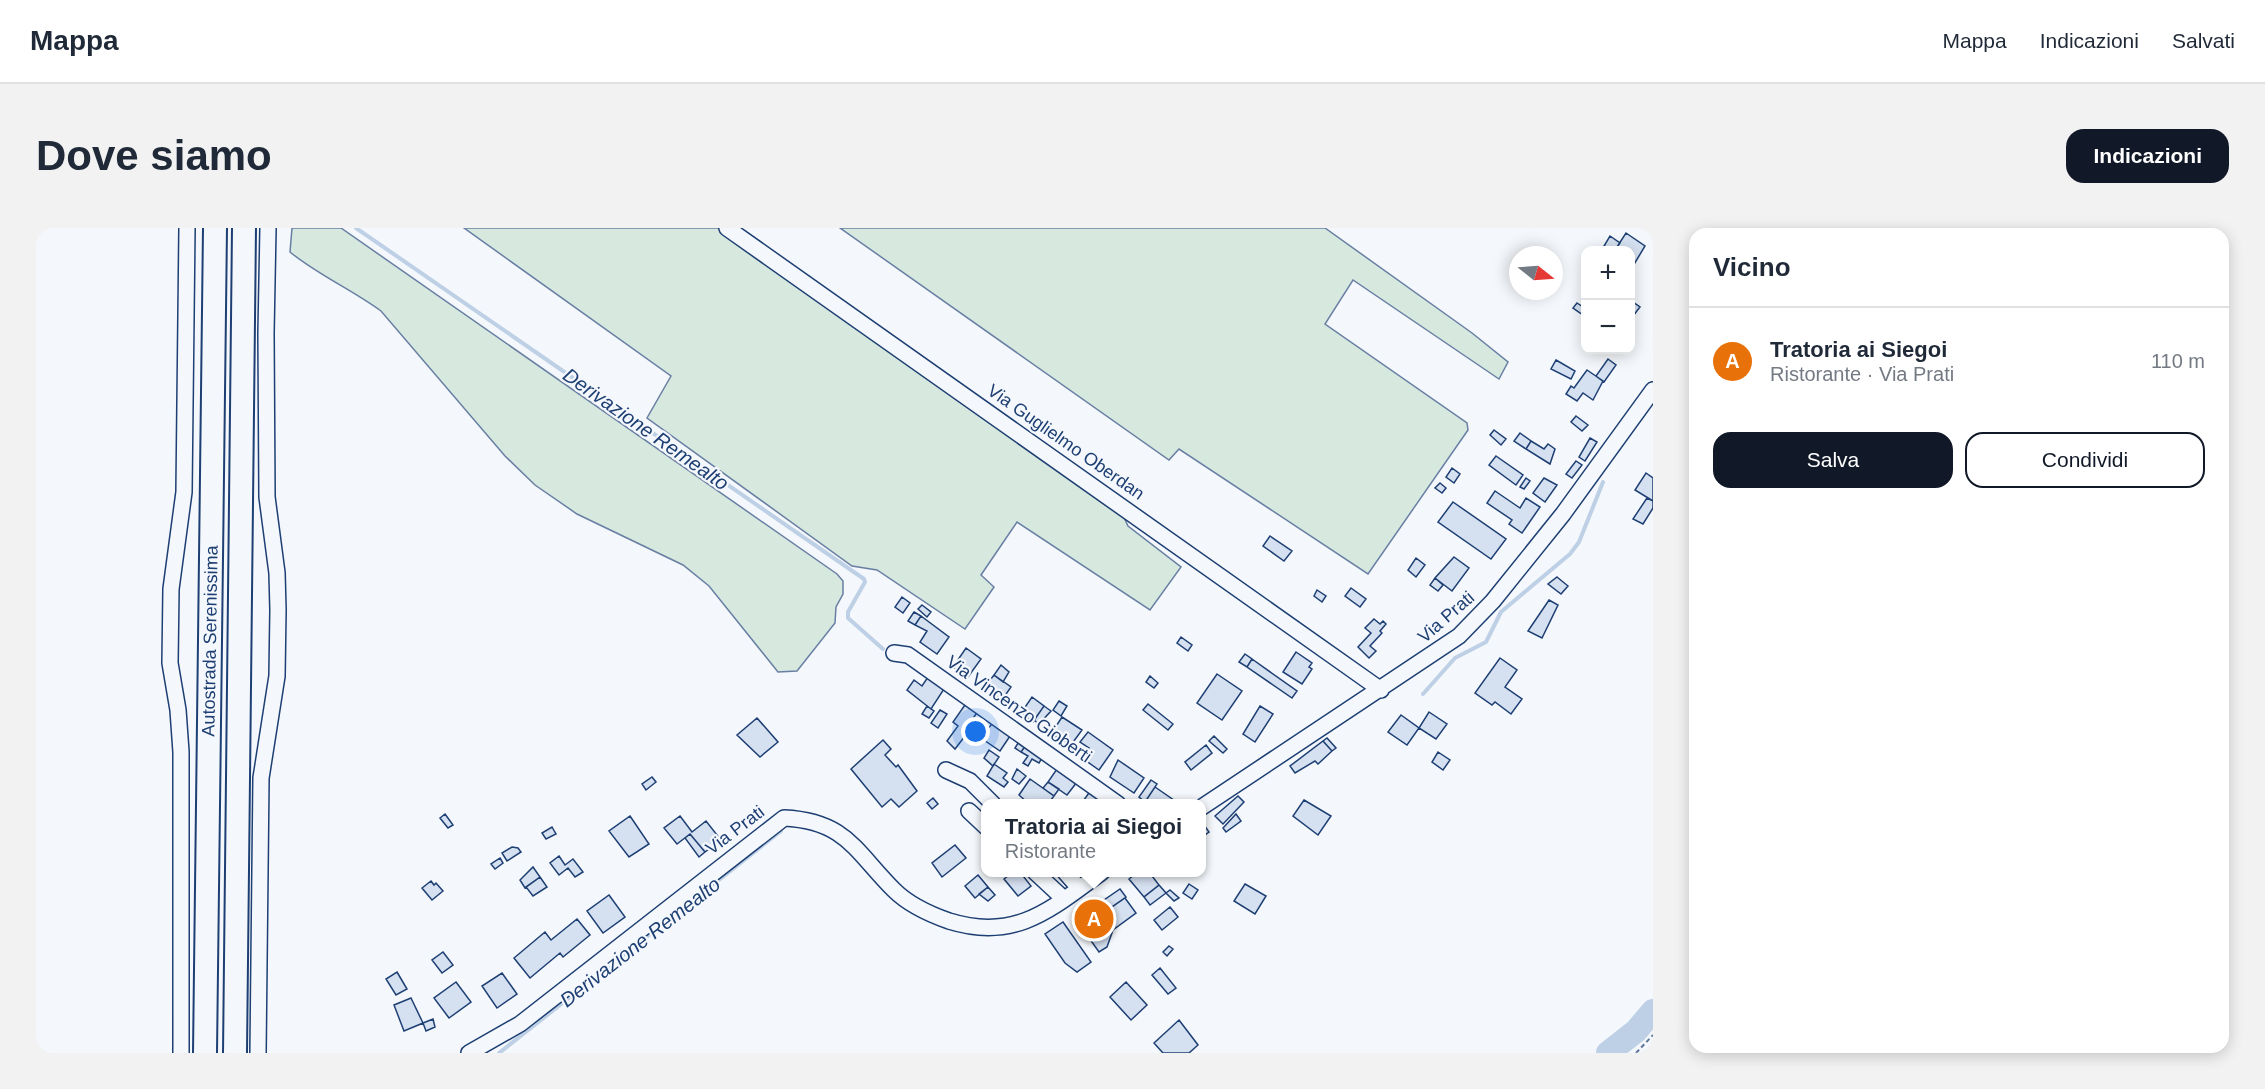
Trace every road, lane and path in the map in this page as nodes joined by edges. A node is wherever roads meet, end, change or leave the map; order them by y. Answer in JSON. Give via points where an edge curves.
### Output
{"nodes":[{"id":1,"x":187,"y":228,"type":"edge"},
{"id":2,"x":215,"y":228,"type":"edge"},
{"id":3,"x":244,"y":228,"type":"edge"},
{"id":4,"x":268,"y":228,"type":"edge"},
{"id":5,"x":727,"y":228,"type":"edge"},
{"id":6,"x":1653,"y":390,"type":"edge"},
{"id":7,"x":275,"y":558,"type":"junction"},
{"id":8,"x":268,"y":574,"type":"dead end"},
{"id":9,"x":894,"y":653,"type":"dead end"},
{"id":10,"x":1381,"y":690,"type":"junction"},
{"id":11,"x":945,"y":770,"type":"dead end"},
{"id":12,"x":988,"y":799,"type":"edge"},
{"id":13,"x":1111,"y":799,"type":"edge"},
{"id":14,"x":1206,"y":804,"type":"edge"},
{"id":15,"x":969,"y":811,"type":"dead end"},
{"id":16,"x":981,"y":822,"type":"edge"},
{"id":17,"x":1039,"y":877,"type":"edge"},
{"id":18,"x":1069,"y":877,"type":"edge"},
{"id":19,"x":1096,"y":877,"type":"edge"},
{"id":20,"x":1079,"y":888,"type":"junction"},
{"id":21,"x":1064,"y":899,"type":"junction"},
{"id":22,"x":1653,"y":1035,"type":"edge"},
{"id":23,"x":181,"y":1053,"type":"edge"},
{"id":24,"x":205,"y":1053,"type":"edge"},
{"id":25,"x":235,"y":1053,"type":"edge"},
{"id":26,"x":258,"y":1053,"type":"edge"},
{"id":27,"x":470,"y":1053,"type":"edge"},
{"id":28,"x":1636,"y":1053,"type":"edge"}],
"edges":[{"from":1,"to":23,"type":"street","via":[[184,492],[171,589],[170,663],[181,752]]},
{"from":2,"to":24,"type":"highway","name":"Autostrada Serenissima"},
{"from":3,"to":25,"type":"highway","name":"Autostrada Serenissima"},
{"from":4,"to":7,"type":"street","via":[[267,496]]},
{"from":5,"to":10,"type":"street","name":"Via Guglielmo Oberdan"},
{"from":6,"to":10,"type":"street","name":"Via Prati","via":[[1563,514],[1493,601],[1459,636]]},
{"from":7,"to":8,"type":"street"},
{"from":7,"to":26,"type":"street","via":[[277,676],[261,778]]},
{"from":9,"to":13,"type":"street","name":"Via Vincenzo Gioberti","via":[[908,655]]},
{"from":10,"to":14,"type":"street","name":"Via Prati"},
{"from":11,"to":12,"type":"street","via":[[970,781]]},
{"from":15,"to":16,"type":"street"},
{"from":17,"to":21,"type":"street"},
{"from":18,"to":20,"type":"street"},
{"from":19,"to":20,"type":"street","name":"Via Prati"},
{"from":20,"to":21,"type":"street","name":"Via Prati"},
{"from":21,"to":27,"type":"street","name":"Via Prati","via":[[1020,924],[1003,929],[960,924],[915,907],[895,891],[853,843],[834,829],[808,819],[784,818],[520,1024]]},
{"from":22,"to":28,"type":"path"}]}
